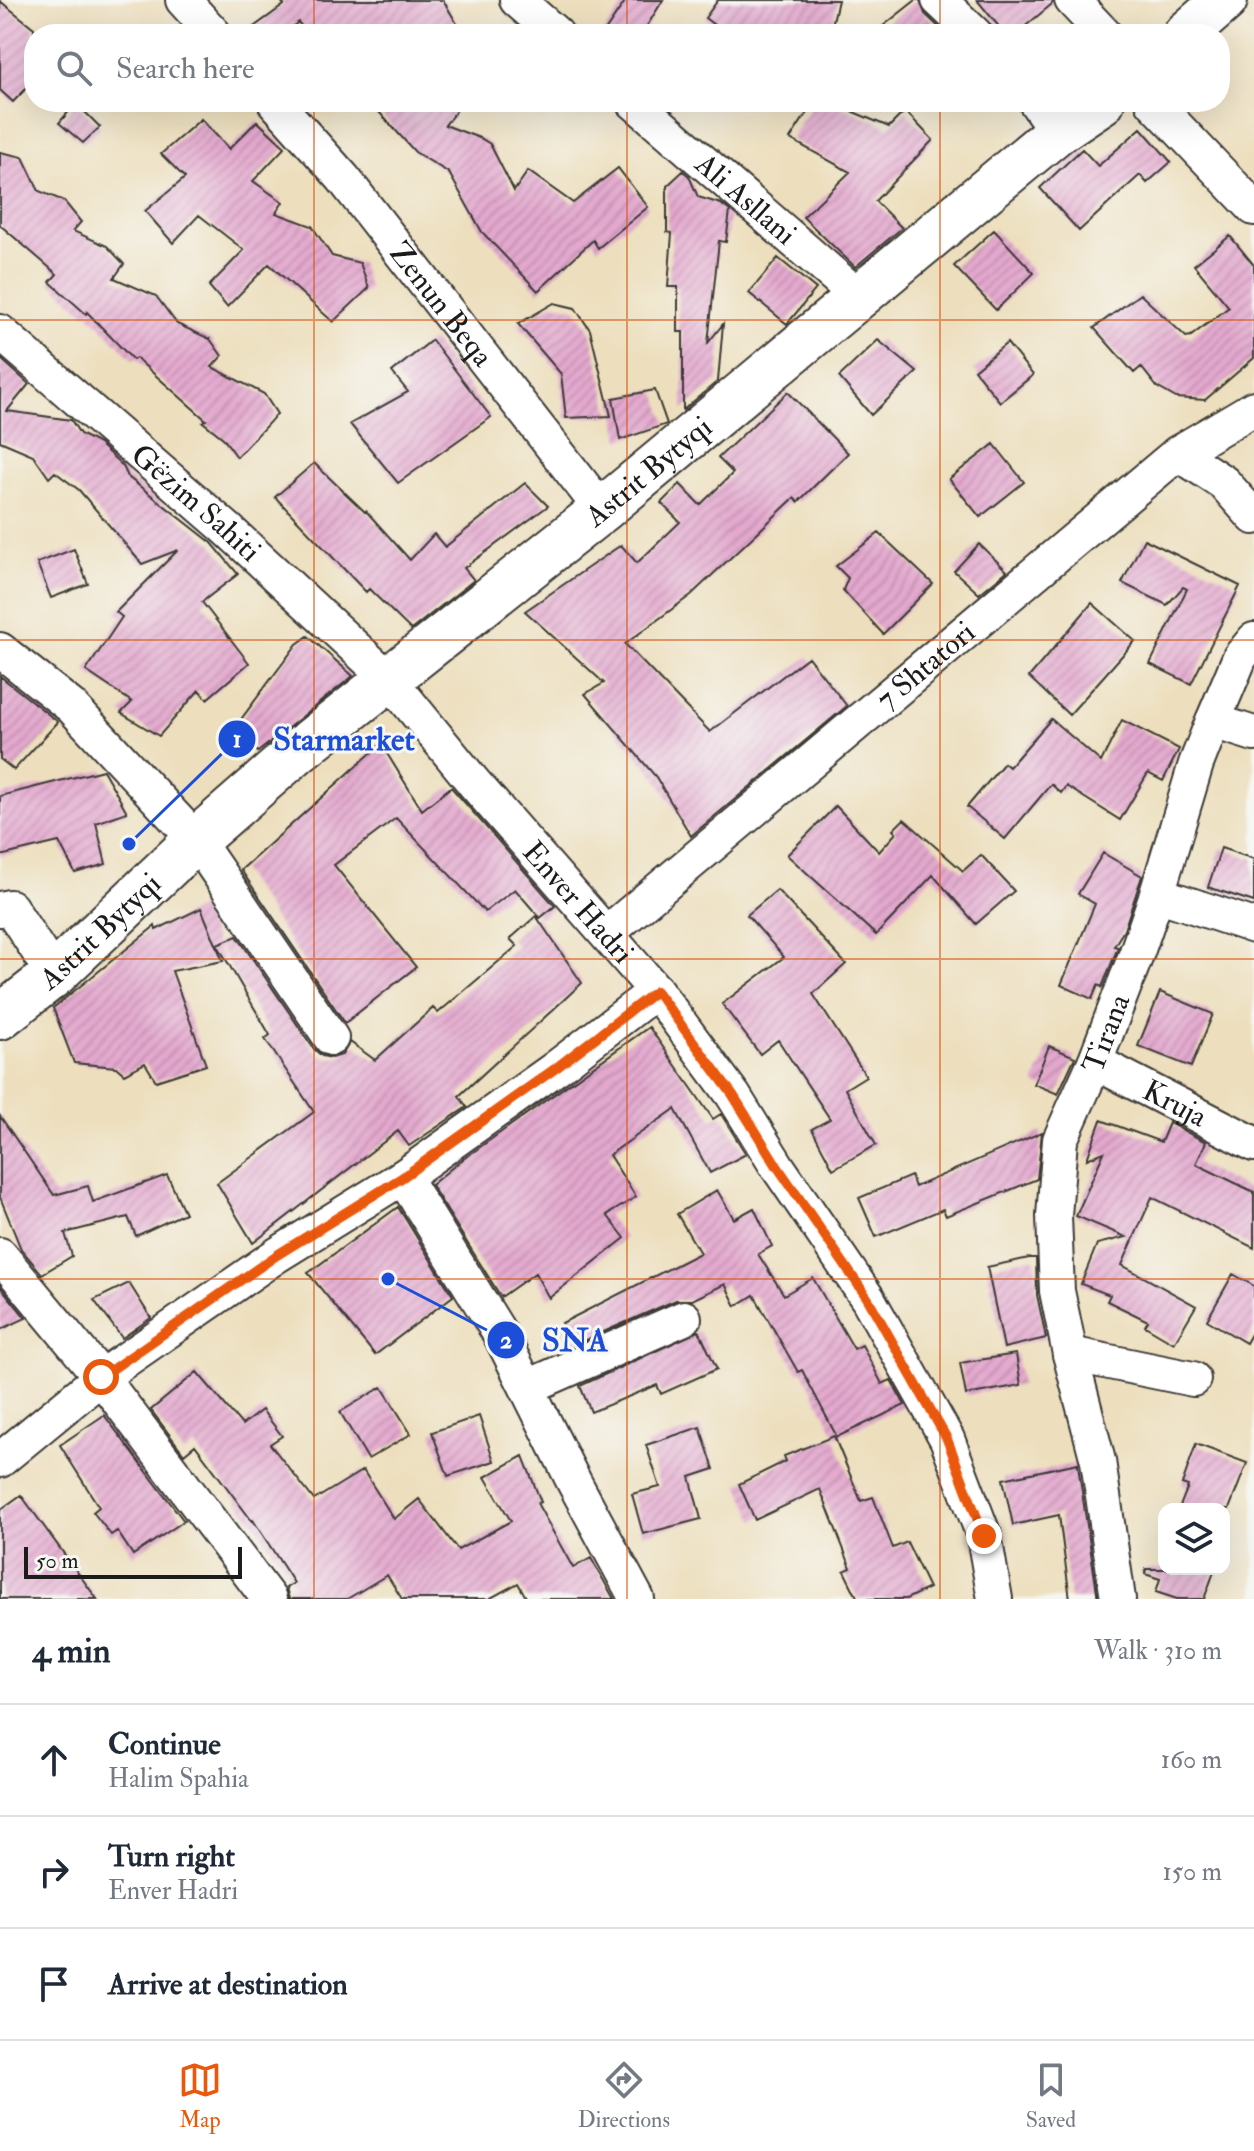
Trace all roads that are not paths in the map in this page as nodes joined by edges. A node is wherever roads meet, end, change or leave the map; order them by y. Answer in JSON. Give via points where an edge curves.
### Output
{"nodes":[{"id":1,"x":183,"y":0,"type":"edge"},
{"id":2,"x":517,"y":0,"type":"edge"},
{"id":3,"x":939,"y":0,"type":"edge"},
{"id":4,"x":1072,"y":0,"type":"edge"},
{"id":5,"x":1225,"y":0,"type":"edge"},
{"id":6,"x":205,"y":24,"type":"edge"},
{"id":7,"x":545,"y":24,"type":"edge"},
{"id":8,"x":964,"y":24,"type":"edge"},
{"id":9,"x":1095,"y":24,"type":"edge"},
{"id":10,"x":1197,"y":24,"type":"edge"},
{"id":11,"x":284,"y":112,"type":"edge"},
{"id":12,"x":646,"y":112,"type":"edge"},
{"id":13,"x":1163,"y":112,"type":"edge"},
{"id":14,"x":1046,"y":117,"type":"edge"},
{"id":15,"x":1254,"y":208,"type":"edge"},
{"id":16,"x":858,"y":296,"type":"junction"},
{"id":17,"x":0,"y":332,"type":"edge"},
{"id":18,"x":1254,"y":408,"type":"edge"},
{"id":19,"x":1178,"y":453,"type":"junction"},
{"id":20,"x":602,"y":510,"type":"junction"},
{"id":21,"x":1254,"y":517,"type":"edge"},
{"id":22,"x":1254,"y":640,"type":"edge"},
{"id":23,"x":0,"y":650,"type":"edge"},
{"id":24,"x":389,"y":679,"type":"junction"},
{"id":25,"x":1213,"y":721,"type":"junction"},
{"id":26,"x":1254,"y":734,"type":"edge"},
{"id":27,"x":196,"y":840,"type":"junction"},
{"id":28,"x":1157,"y":894,"type":"junction"},
{"id":29,"x":0,"y":909,"type":"edge"},
{"id":30,"x":1254,"y":926,"type":"edge"},
{"id":31,"x":607,"y":933,"type":"junction"},
{"id":32,"x":54,"y":975,"type":"junction"},
{"id":33,"x":656,"y":991,"type":"junction"},
{"id":34,"x":0,"y":1017,"type":"edge"},
{"id":35,"x":331,"y":1038,"type":"dead end"},
{"id":36,"x":1095,"y":1062,"type":"junction"},
{"id":37,"x":1254,"y":1144,"type":"edge"},
{"id":38,"x":403,"y":1177,"type":"junction"},
{"id":39,"x":0,"y":1255,"type":"edge"},
{"id":40,"x":684,"y":1318,"type":"dead end"},
{"id":41,"x":1070,"y":1354,"type":"junction"},
{"id":42,"x":101,"y":1377,"type":"junction"},
{"id":43,"x":1193,"y":1379,"type":"dead end"},
{"id":44,"x":528,"y":1387,"type":"junction"},
{"id":45,"x":0,"y":1460,"type":"edge"},
{"id":46,"x":269,"y":1599,"type":"edge"},
{"id":47,"x":637,"y":1599,"type":"edge"},
{"id":48,"x":995,"y":1599,"type":"edge"},
{"id":49,"x":1118,"y":1599,"type":"edge"}],
"edges":[{"from":1,"to":6,"type":"street"},
{"from":2,"to":7,"type":"street"},
{"from":3,"to":8,"type":"street"},
{"from":4,"to":9,"type":"street"},
{"from":5,"to":10,"type":"street"},
{"from":11,"to":20,"type":"street","name":"Zenun Beqa","via":[[343,178]]},
{"from":12,"to":16,"type":"street","name":"Ali Asllani"},
{"from":13,"to":15,"type":"street"},
{"from":14,"to":16,"type":"street","name":"Astrit Bytyqi"},
{"from":16,"to":20,"type":"street","name":"Astrit Bytyqi"},
{"from":17,"to":24,"type":"street","name":"Gëzim Sahiti","via":[[226,528]]},
{"from":18,"to":19,"type":"street","name":"7 Shtatori"},
{"from":19,"to":21,"type":"street","via":[[1224,483]]},
{"from":19,"to":31,"type":"street","name":"7 Shtatori"},
{"from":20,"to":24,"type":"street","name":"Astrit Bytyqi"},
{"from":22,"to":25,"type":"street","name":"Tirana","via":[[1240,657]]},
{"from":23,"to":27,"type":"street","via":[[72,707]]},
{"from":24,"to":27,"type":"street","name":"Astrit Bytyqi"},
{"from":24,"to":31,"type":"street","name":"Enver Hadri"},
{"from":25,"to":26,"type":"street"},
{"from":25,"to":28,"type":"street","name":"Tirana"},
{"from":27,"to":32,"type":"street","name":"Astrit Bytyqi"},
{"from":27,"to":35,"type":"street"},
{"from":28,"to":30,"type":"street"},
{"from":28,"to":36,"type":"street","name":"Tirana"},
{"from":29,"to":32,"type":"street","via":[[10,907]]},
{"from":31,"to":33,"type":"street","name":"Enver Hadri"},
{"from":32,"to":34,"type":"street","name":"Astrit Bytyqi"},
{"from":33,"to":38,"type":"street"},
{"from":33,"to":48,"type":"street","name":"Enver Hadri","via":[[733,1095],[868,1299],[947,1439],[984,1536]]},
{"from":36,"to":37,"type":"street","name":"Kruja"},
{"from":36,"to":41,"type":"street","name":"Tirana","via":[[1060,1140],[1054,1231],[1057,1291]]},
{"from":38,"to":42,"type":"street","via":[[277,1255]]},
{"from":38,"to":44,"type":"street"},
{"from":39,"to":42,"type":"street"},
{"from":40,"to":44,"type":"street"},
{"from":41,"to":43,"type":"street"},
{"from":41,"to":49,"type":"street","name":"Tirana","via":[[1098,1461]]},
{"from":42,"to":45,"type":"street"},
{"from":42,"to":46,"type":"street"},
{"from":44,"to":47,"type":"street"}]}
